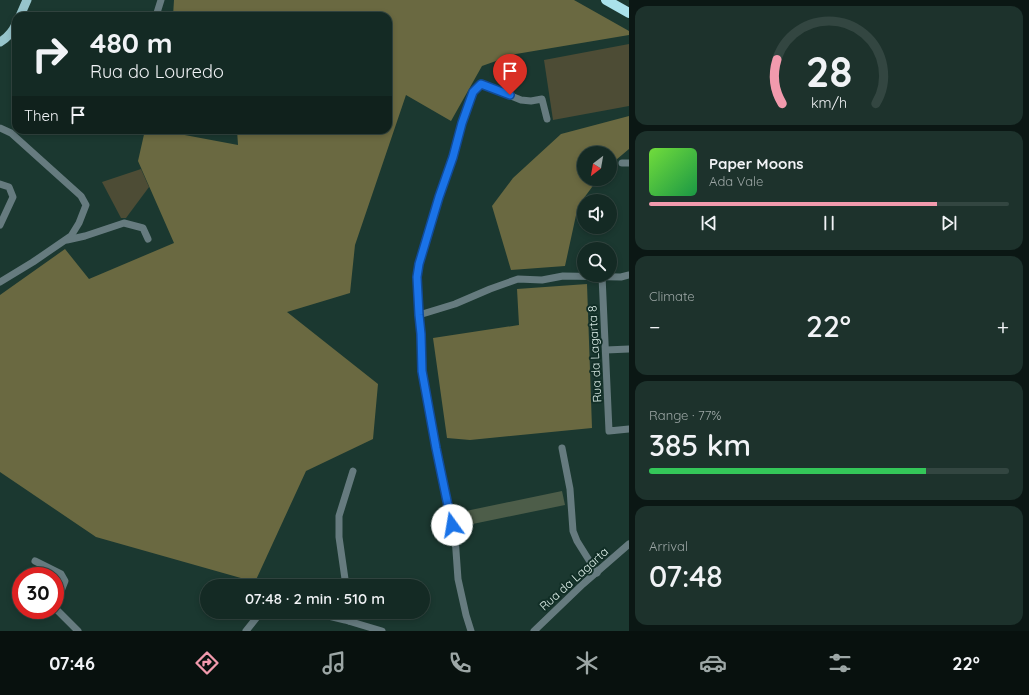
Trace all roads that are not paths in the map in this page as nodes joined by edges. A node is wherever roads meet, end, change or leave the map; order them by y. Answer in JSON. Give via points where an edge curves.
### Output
{"nodes":[{"id":1,"x":27,"y":0,"type":"edge"},
{"id":2,"x":160,"y":0,"type":"edge"},
{"id":3,"x":606,"y":0,"type":"edge"},
{"id":4,"x":22,"y":12,"type":"edge"},
{"id":5,"x":157,"y":12,"type":"edge"},
{"id":6,"x":629,"y":13,"type":"edge"},
{"id":7,"x":12,"y":31,"type":"edge"},
{"id":8,"x":0,"y":42,"type":"edge"},
{"id":9,"x":547,"y":118,"type":"dead end"},
{"id":10,"x":0,"y":128,"type":"edge"},
{"id":11,"x":12,"y":134,"type":"edge"},
{"id":12,"x":12,"y":134,"type":"edge"},
{"id":13,"x":0,"y":184,"type":"edge"},
{"id":14,"x":0,"y":225,"type":"edge"},
{"id":15,"x":148,"y":239,"type":"dead end"},
{"id":16,"x":63,"y":241,"type":"junction"},
{"id":17,"x":629,"y":275,"type":"edge"},
{"id":18,"x":577,"y":276,"type":"edge"},
{"id":19,"x":617,"y":276,"type":"edge"},
{"id":20,"x":0,"y":282,"type":"edge"},
{"id":21,"x":602,"y":282,"type":"edge"},
{"id":22,"x":419,"y":315,"type":"junction"},
{"id":23,"x":629,"y":349,"type":"edge"},
{"id":24,"x":606,"y":350,"type":"junction"},
{"id":25,"x":629,"y":429,"type":"edge"},
{"id":26,"x":562,"y":448,"type":"dead end"},
{"id":27,"x":353,"y":471,"type":"dead end"},
{"id":28,"x":629,"y":544,"type":"edge"},
{"id":29,"x":35,"y":561,"type":"dead end"},
{"id":30,"x":47,"y":567,"type":"edge"},
{"id":31,"x":596,"y":573,"type":"junction"},
{"id":32,"x":345,"y":579,"type":"edge"},
{"id":33,"x":64,"y":616,"type":"edge"},
{"id":34,"x":255,"y":619,"type":"edge"},
{"id":35,"x":340,"y":619,"type":"edge"},
{"id":36,"x":348,"y":621,"type":"joint"},
{"id":37,"x":78,"y":631,"type":"edge"},
{"id":38,"x":246,"y":631,"type":"edge"},
{"id":39,"x":382,"y":631,"type":"edge"},
{"id":40,"x":471,"y":631,"type":"edge"},
{"id":41,"x":534,"y":631,"type":"edge"}],
"edges":[{"from":1,"to":4,"type":"main road"},
{"from":2,"to":5,"type":"street"},
{"from":3,"to":6,"type":"highway"},
{"from":7,"to":8,"type":"main road"},
{"from":9,"to":22,"type":"street","via":[[542,99],[521,100],[481,84],[473,92],[419,264]]},
{"from":10,"to":12,"type":"street"},
{"from":11,"to":16,"type":"street","via":[[81,196],[86,205],[71,236]]},
{"from":13,"to":14,"type":"street","via":[[9,187],[13,197]]},
{"from":15,"to":16,"type":"street","via":[[143,228],[124,223]]},
{"from":16,"to":20,"type":"street"},
{"from":17,"to":19,"type":"street"},
{"from":18,"to":22,"type":"street","via":[[542,280],[518,278],[456,304]]},
{"from":21,"to":24,"type":"street","name":"Rua da Lagarta 8"},
{"from":22,"to":40,"type":"street","via":[[422,371],[455,536],[458,579]]},
{"from":23,"to":24,"type":"street"},
{"from":24,"to":25,"type":"street","name":"Rua da Lagarta 8","via":[[609,431]]},
{"from":26,"to":31,"type":"street","via":[[570,490],[573,531]]},
{"from":27,"to":32,"type":"street","via":[[339,516]]},
{"from":28,"to":31,"type":"street","name":"Rua da Lagarta"},
{"from":29,"to":30,"type":"street"},
{"from":31,"to":41,"type":"street","name":"Rua da Lagarta"},
{"from":33,"to":37,"type":"street"},
{"from":34,"to":38,"type":"street"},
{"from":35,"to":36,"type":"street"},
{"from":36,"to":39,"type":"street"}]}
